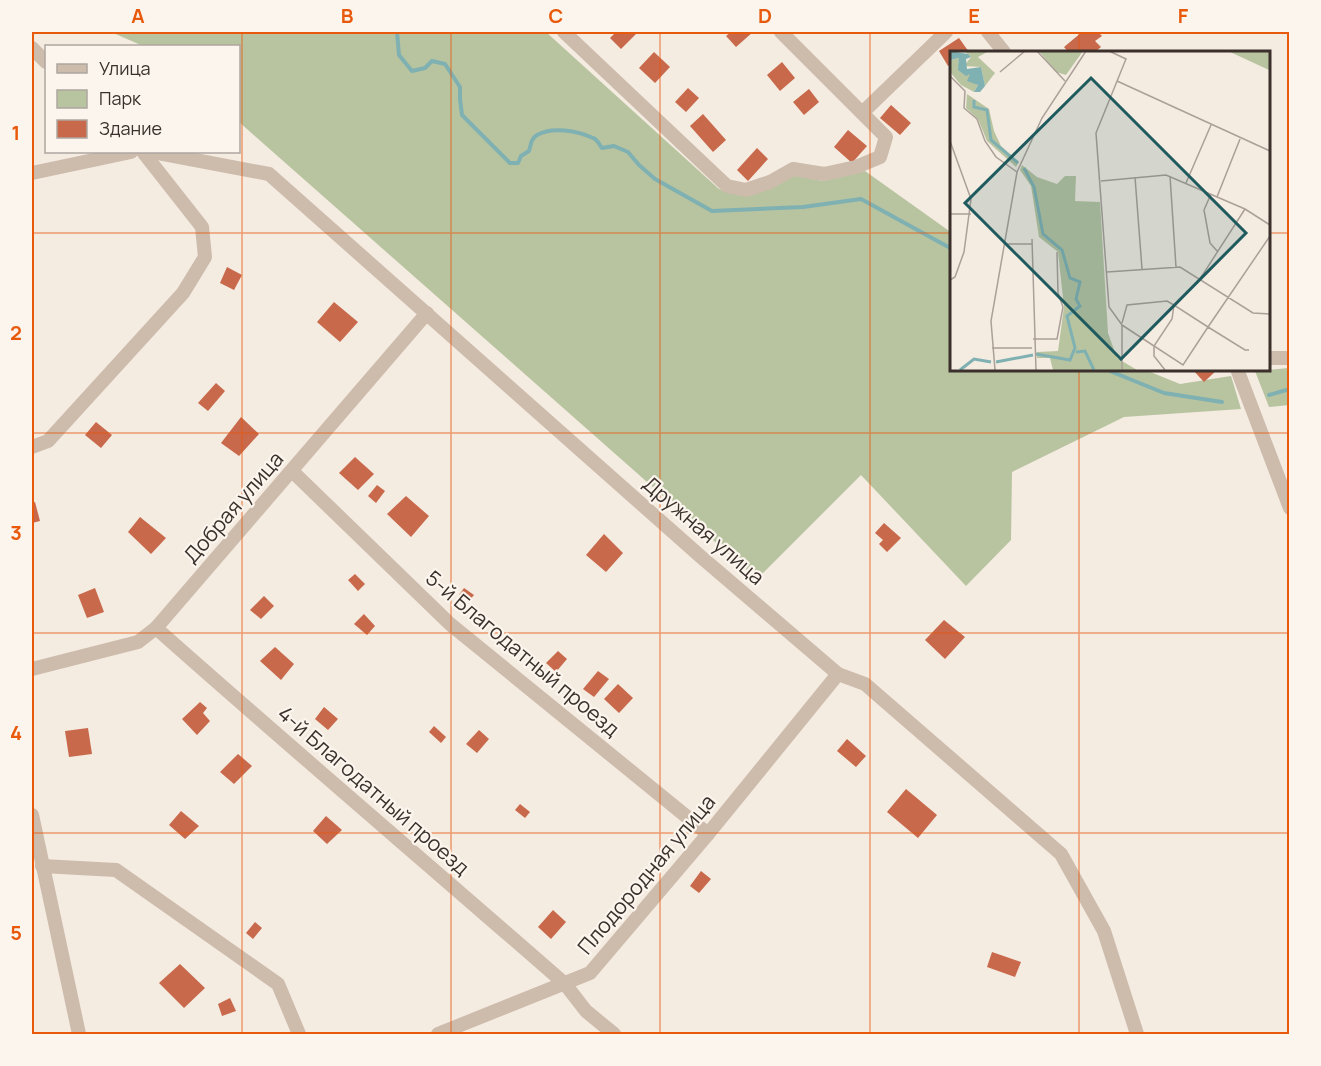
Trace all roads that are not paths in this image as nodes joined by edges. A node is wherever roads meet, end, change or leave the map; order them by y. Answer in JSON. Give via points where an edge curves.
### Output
{"nodes":[{"id":1,"x":564,"y":32,"type":"edge"},
{"id":2,"x":781,"y":32,"type":"edge"},
{"id":3,"x":946,"y":32,"type":"edge"},
{"id":4,"x":988,"y":32,"type":"edge"},
{"id":5,"x":32,"y":48,"type":"edge"},
{"id":6,"x":1003,"y":51,"type":"edge"},
{"id":7,"x":45,"y":61,"type":"edge"},
{"id":8,"x":862,"y":113,"type":"junction"},
{"id":9,"x":125,"y":153,"type":"edge"},
{"id":10,"x":144,"y":153,"type":"edge"},
{"id":11,"x":158,"y":153,"type":"edge"},
{"id":12,"x":32,"y":173,"type":"edge"},
{"id":13,"x":427,"y":313,"type":"junction"},
{"id":14,"x":1270,"y":358,"type":"edge"},
{"id":15,"x":1290,"y":358,"type":"edge"},
{"id":16,"x":1237,"y":370,"type":"edge"},
{"id":17,"x":32,"y":447,"type":"edge"},
{"id":18,"x":292,"y":471,"type":"junction"},
{"id":19,"x":1290,"y":508,"type":"edge"},
{"id":20,"x":156,"y":628,"type":"junction"},
{"id":21,"x":32,"y":669,"type":"edge"},
{"id":22,"x":838,"y":674,"type":"junction"},
{"id":23,"x":32,"y":815,"type":"edge"},
{"id":24,"x":708,"y":834,"type":"junction"},
{"id":25,"x":42,"y":866,"type":"junction"},
{"id":26,"x":565,"y":984,"type":"junction"},
{"id":27,"x":470,"y":1028,"type":"edge"},
{"id":28,"x":80,"y":1035,"type":"edge"},
{"id":29,"x":299,"y":1035,"type":"edge"},
{"id":30,"x":438,"y":1035,"type":"edge"},
{"id":31,"x":614,"y":1035,"type":"edge"},
{"id":32,"x":1137,"y":1035,"type":"edge"}],
"edges":[{"from":1,"to":8,"type":"street","via":[[727,186],[746,190],[793,169],[824,174],[880,157],[886,137]]},
{"from":2,"to":8,"type":"street"},
{"from":3,"to":8,"type":"street"},
{"from":4,"to":6,"type":"street"},
{"from":5,"to":7,"type":"street"},
{"from":9,"to":12,"type":"street"},
{"from":10,"to":17,"type":"street","via":[[202,227],[205,257],[183,293],[48,441]]},
{"from":11,"to":13,"type":"street","name":"Дружная улица","via":[[269,174]]},
{"from":13,"to":18,"type":"street","name":"Добрая улица"},
{"from":13,"to":22,"type":"street","name":"Дружная улица"},
{"from":14,"to":15,"type":"street"},
{"from":16,"to":19,"type":"street"},
{"from":18,"to":20,"type":"street","name":"Добрая улица"},
{"from":18,"to":24,"type":"street","name":"5-й Благодатный проезд","via":[[450,624]]},
{"from":20,"to":21,"type":"street","name":"Добрая улица","via":[[138,642]]},
{"from":20,"to":26,"type":"street","name":"4-й Благодатный проезд"},
{"from":22,"to":24,"type":"street","name":"Плодородная улица"},
{"from":22,"to":32,"type":"street","name":"Дружная улица","via":[[865,684],[1061,854],[1104,931]]},
{"from":23,"to":25,"type":"street"},
{"from":24,"to":26,"type":"street","name":"Плодородная улица","via":[[590,973]]},
{"from":25,"to":28,"type":"street"},
{"from":25,"to":29,"type":"street","via":[[116,870],[278,984]]},
{"from":26,"to":27,"type":"street","name":"Плодородная улица"},
{"from":26,"to":31,"type":"street","name":"4-й Благодатный проезд","via":[[586,1011]]},
{"from":27,"to":30,"type":"street","name":"Плодородная улица"}]}
